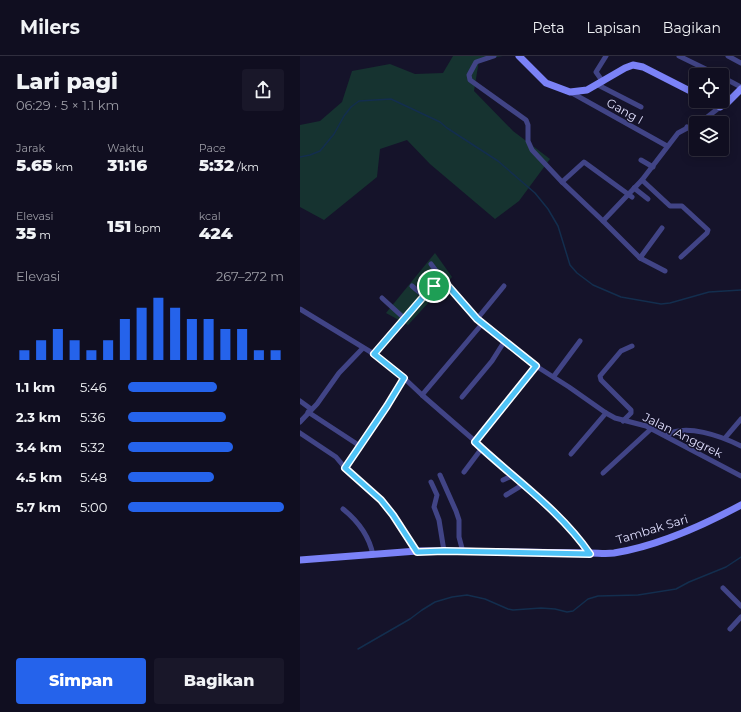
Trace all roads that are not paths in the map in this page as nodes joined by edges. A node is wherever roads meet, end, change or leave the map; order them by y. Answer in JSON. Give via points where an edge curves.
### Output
{"nodes":[{"id":1,"x":494,"y":56,"type":"edge"},
{"id":2,"x":519,"y":56,"type":"edge"},
{"id":3,"x":606,"y":56,"type":"edge"},
{"id":4,"x":679,"y":56,"type":"edge"},
{"id":5,"x":728,"y":56,"type":"edge"},
{"id":6,"x":741,"y":63,"type":"edge"},
{"id":7,"x":704,"y":68,"type":"edge"},
{"id":8,"x":729,"y":81,"type":"edge"},
{"id":9,"x":600,"y":84,"type":"junction"},
{"id":10,"x":741,"y":88,"type":"edge"},
{"id":11,"x":689,"y":90,"type":"edge"},
{"id":12,"x":572,"y":93,"type":"junction"},
{"id":13,"x":729,"y":101,"type":"edge"},
{"id":14,"x":641,"y":107,"type":"dead end"},
{"id":15,"x":719,"y":108,"type":"edge"},
{"id":16,"x":687,"y":127,"type":"joint"},
{"id":17,"x":667,"y":146,"type":"junction"},
{"id":18,"x":641,"y":160,"type":"dead end"},
{"id":19,"x":653,"y":167,"type":"junction"},
{"id":20,"x":642,"y":180,"type":"junction"},
{"id":21,"x":562,"y":182,"type":"junction"},
{"id":22,"x":634,"y":188,"type":"junction"},
{"id":23,"x":630,"y":195,"type":"junction"},
{"id":24,"x":648,"y":199,"type":"dead end"},
{"id":25,"x":603,"y":221,"type":"junction"},
{"id":26,"x":662,"y":228,"type":"dead end"},
{"id":27,"x":640,"y":258,"type":"junction"},
{"id":28,"x":681,"y":258,"type":"dead end"},
{"id":29,"x":431,"y":264,"type":"dead end"},
{"id":30,"x":665,"y":271,"type":"dead end"},
{"id":31,"x":442,"y":279,"type":"junction"},
{"id":32,"x":412,"y":286,"type":"dead end"},
{"id":33,"x":504,"y":286,"type":"dead end"},
{"id":34,"x":424,"y":296,"type":"junction"},
{"id":35,"x":382,"y":298,"type":"dead end"},
{"id":36,"x":300,"y":309,"type":"edge"},
{"id":37,"x":405,"y":319,"type":"junction"},
{"id":38,"x":477,"y":319,"type":"junction"},
{"id":39,"x":482,"y":324,"type":"junction"},
{"id":40,"x":580,"y":341,"type":"dead end"},
{"id":41,"x":504,"y":342,"type":"junction"},
{"id":42,"x":632,"y":346,"type":"dead end"},
{"id":43,"x":363,"y":348,"type":"junction"},
{"id":44,"x":374,"y":354,"type":"junction"},
{"id":45,"x":536,"y":366,"type":"junction"},
{"id":46,"x":554,"y":376,"type":"junction"},
{"id":47,"x":404,"y":378,"type":"junction"},
{"id":48,"x":422,"y":395,"type":"junction"},
{"id":49,"x":462,"y":397,"type":"dead end"},
{"id":50,"x":300,"y":402,"type":"edge"},
{"id":51,"x":310,"y":411,"type":"junction"},
{"id":52,"x":606,"y":413,"type":"junction"},
{"id":53,"x":741,"y":419,"type":"edge"},
{"id":54,"x":623,"y":421,"type":"junction"},
{"id":55,"x":300,"y":422,"type":"edge"},
{"id":56,"x":652,"y":428,"type":"junction"},
{"id":57,"x":300,"y":433,"type":"edge"},
{"id":58,"x":666,"y":436,"type":"junction"},
{"id":59,"x":726,"y":438,"type":"junction"},
{"id":60,"x":475,"y":442,"type":"junction"},
{"id":61,"x":360,"y":446,"type":"junction"},
{"id":62,"x":741,"y":446,"type":"edge"},
{"id":63,"x":482,"y":448,"type":"junction"},
{"id":64,"x":571,"y":454,"type":"dead end"},
{"id":65,"x":345,"y":468,"type":"junction"},
{"id":66,"x":464,"y":472,"type":"dead end"},
{"id":67,"x":603,"y":474,"type":"dead end"},
{"id":68,"x":440,"y":475,"type":"dead end"},
{"id":69,"x":514,"y":475,"type":"junction"},
{"id":70,"x":741,"y":476,"type":"edge"},
{"id":71,"x":503,"y":480,"type":"dead end"},
{"id":72,"x":431,"y":482,"type":"dead end"},
{"id":73,"x":524,"y":484,"type":"junction"},
{"id":74,"x":506,"y":495,"type":"dead end"},
{"id":75,"x":741,"y":505,"type":"edge"},
{"id":76,"x":343,"y":509,"type":"dead end"},
{"id":77,"x":444,"y":551,"type":"junction"},
{"id":78,"x":417,"y":552,"type":"junction"},
{"id":79,"x":463,"y":552,"type":"junction"},
{"id":80,"x":590,"y":554,"type":"junction"},
{"id":81,"x":373,"y":555,"type":"junction"},
{"id":82,"x":300,"y":560,"type":"edge"},
{"id":83,"x":723,"y":588,"type":"dead end"},
{"id":84,"x":741,"y":606,"type":"edge"},
{"id":85,"x":740,"y":620,"type":"edge"},
{"id":86,"x":730,"y":629,"type":"dead end"}],
"edges":[{"from":1,"to":21,"type":"street","via":[[476,62],[469,78],[526,120],[528,141],[532,150]]},
{"from":2,"to":12,"type":"street","via":[[546,82]]},
{"from":3,"to":9,"type":"street","via":[[596,72]]},
{"from":4,"to":7,"type":"street"},
{"from":5,"to":6,"type":"street"},
{"from":8,"to":10,"type":"street"},
{"from":9,"to":11,"type":"street","via":[[634,65]]},
{"from":9,"to":12,"type":"street"},
{"from":9,"to":14,"type":"street"},
{"from":10,"to":13,"type":"street"},
{"from":12,"to":17,"type":"street","name":"Gang I"},
{"from":15,"to":16,"type":"street","via":[[706,118]]},
{"from":16,"to":17,"type":"street"},
{"from":17,"to":19,"type":"street"},
{"from":18,"to":19,"type":"street"},
{"from":19,"to":20,"type":"street"},
{"from":20,"to":22,"type":"street"},
{"from":20,"to":28,"type":"street","via":[[670,206],[682,206],[708,230]]},
{"from":21,"to":23,"type":"street","via":[[584,162]]},
{"from":21,"to":25,"type":"street"},
{"from":22,"to":23,"type":"street"},
{"from":22,"to":24,"type":"street"},
{"from":23,"to":25,"type":"street"},
{"from":25,"to":27,"type":"street"},
{"from":26,"to":27,"type":"street"},
{"from":27,"to":30,"type":"street"},
{"from":29,"to":31,"type":"street","name":"Jalan Anggrek"},
{"from":31,"to":34,"type":"street"},
{"from":31,"to":38,"type":"street","name":"Jalan Anggrek"},
{"from":32,"to":34,"type":"street"},
{"from":33,"to":38,"type":"street"},
{"from":34,"to":37,"type":"street"},
{"from":35,"to":37,"type":"street"},
{"from":36,"to":43,"type":"street"},
{"from":37,"to":44,"type":"street"},
{"from":38,"to":39,"type":"street","name":"Jalan Anggrek"},
{"from":39,"to":41,"type":"street","name":"Jalan Anggrek"},
{"from":39,"to":48,"type":"street"},
{"from":40,"to":46,"type":"street"},
{"from":41,"to":45,"type":"street","name":"Jalan Anggrek"},
{"from":41,"to":49,"type":"street"},
{"from":42,"to":54,"type":"street","via":[[621,352],[600,376],[631,410]]},
{"from":43,"to":44,"type":"street"},
{"from":43,"to":51,"type":"street","via":[[339,373]]},
{"from":44,"to":47,"type":"street"},
{"from":45,"to":46,"type":"street","name":"Jalan Anggrek"},
{"from":45,"to":60,"type":"street"},
{"from":46,"to":52,"type":"street","name":"Jalan Anggrek"},
{"from":47,"to":48,"type":"street"},
{"from":47,"to":61,"type":"street"},
{"from":48,"to":60,"type":"street"},
{"from":50,"to":51,"type":"street"},
{"from":51,"to":55,"type":"street"},
{"from":51,"to":61,"type":"street"},
{"from":52,"to":54,"type":"street","name":"Jalan Anggrek"},
{"from":52,"to":64,"type":"street"},
{"from":53,"to":59,"type":"street"},
{"from":54,"to":56,"type":"street","name":"Jalan Anggrek"},
{"from":56,"to":58,"type":"street","name":"Jalan Anggrek"},
{"from":56,"to":67,"type":"street"},
{"from":57,"to":65,"type":"street","via":[[336,457]]},
{"from":58,"to":59,"type":"street","via":[[677,431],[689,431]]},
{"from":58,"to":70,"type":"street","name":"Jalan Anggrek"},
{"from":59,"to":62,"type":"street"},
{"from":60,"to":63,"type":"street"},
{"from":61,"to":65,"type":"street"},
{"from":63,"to":66,"type":"street"},
{"from":63,"to":69,"type":"street"},
{"from":65,"to":78,"type":"street","via":[[381,500]]},
{"from":68,"to":79,"type":"street","via":[[459,520],[458,538]]},
{"from":69,"to":71,"type":"street"},
{"from":69,"to":73,"type":"street"},
{"from":72,"to":77,"type":"street","via":[[437,495],[434,507],[442,531]]},
{"from":73,"to":74,"type":"street"},
{"from":73,"to":80,"type":"street","via":[[561,518]]},
{"from":75,"to":80,"type":"street","name":"Tambak Sari","via":[[695,528],[660,541],[613,553]]},
{"from":76,"to":81,"type":"street","via":[[352,516],[366,535]]},
{"from":77,"to":78,"type":"street","name":"Tambak Sari"},
{"from":77,"to":79,"type":"street","name":"Tambak Sari"},
{"from":78,"to":81,"type":"street","name":"Tambak Sari"},
{"from":79,"to":80,"type":"street","name":"Tambak Sari"},
{"from":81,"to":82,"type":"street","name":"Tambak Sari"},
{"from":83,"to":84,"type":"street"},
{"from":85,"to":86,"type":"street"}]}
